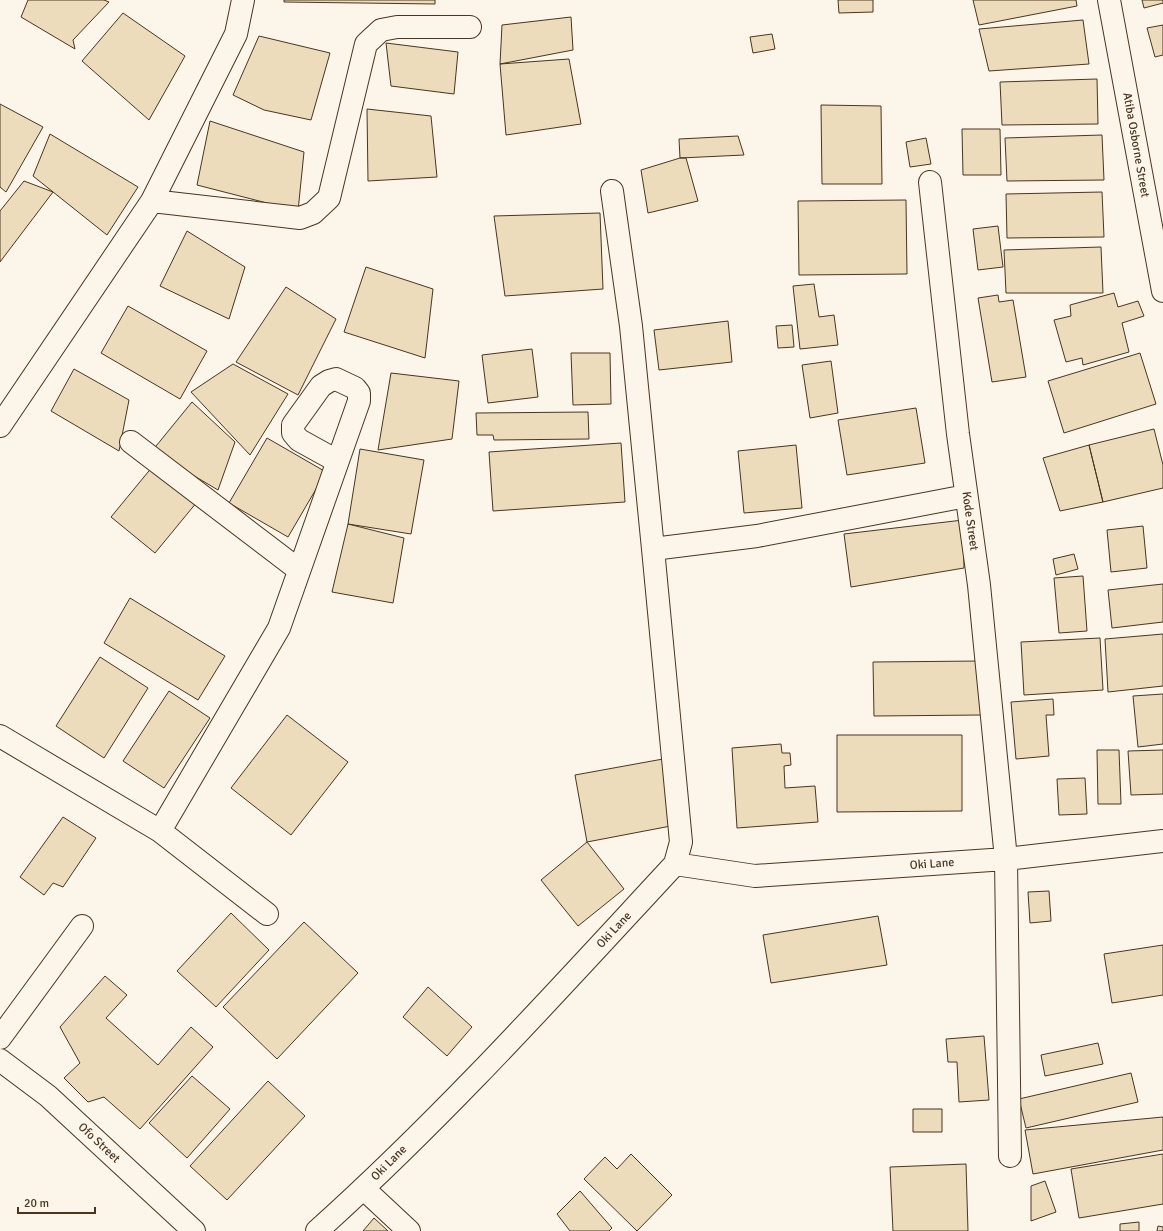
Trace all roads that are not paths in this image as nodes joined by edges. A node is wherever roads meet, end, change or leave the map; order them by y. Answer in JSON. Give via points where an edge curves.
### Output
{"nodes":[{"id":1,"x":243,"y":0,"type":"edge"},
{"id":2,"x":1109,"y":0,"type":"edge"},
{"id":3,"x":470,"y":27,"type":"dead end"},
{"id":4,"x":930,"y":182,"type":"dead end"},
{"id":5,"x":612,"y":191,"type":"dead end"},
{"id":6,"x":152,"y":201,"type":"junction"},
{"id":7,"x":1163,"y":291,"type":"edge"},
{"id":8,"x":0,"y":426,"type":"edge"},
{"id":9,"x":131,"y":442,"type":"dead end"},
{"id":10,"x":338,"y":460,"type":"dead end"},
{"id":11,"x":966,"y":496,"type":"junction"},
{"id":12,"x":653,"y":549,"type":"junction"},
{"id":13,"x":299,"y":570,"type":"junction"},
{"id":14,"x":0,"y":736,"type":"edge"},
{"id":15,"x":160,"y":831,"type":"junction"},
{"id":16,"x":1163,"y":841,"type":"edge"},
{"id":17,"x":1006,"y":859,"type":"junction"},
{"id":18,"x":675,"y":864,"type":"junction"},
{"id":19,"x":267,"y":914,"type":"dead end"},
{"id":20,"x":82,"y":926,"type":"dead end"},
{"id":21,"x":0,"y":1038,"type":"edge"},
{"id":22,"x":0,"y":1060,"type":"edge"},
{"id":23,"x":1010,"y":1156,"type":"dead end"},
{"id":24,"x":364,"y":1189,"type":"junction"},
{"id":25,"x":194,"y":1231,"type":"edge"},
{"id":26,"x":317,"y":1231,"type":"edge"},
{"id":27,"x":409,"y":1231,"type":"edge"}],
"edges":[{"from":1,"to":6,"type":"street","via":[[236,34]]},
{"from":2,"to":7,"type":"street","name":"Atiba Osborne Street"},
{"from":3,"to":6,"type":"street","via":[[398,27],[381,30],[366,44],[329,198],[313,213],[300,218]]},
{"from":4,"to":11,"type":"street","name":"Kode Street"},
{"from":5,"to":12,"type":"street","via":[[631,326]]},
{"from":6,"to":8,"type":"street"},
{"from":9,"to":13,"type":"street"},
{"from":10,"to":13,"type":"street"},
{"from":11,"to":12,"type":"street","via":[[757,536]]},
{"from":11,"to":17,"type":"street","name":"Kode Street","via":[[979,585]]},
{"from":12,"to":18,"type":"street","via":[[681,842]]},
{"from":13,"to":15,"type":"street","via":[[279,628]]},
{"from":14,"to":15,"type":"street"},
{"from":15,"to":19,"type":"street"},
{"from":16,"to":17,"type":"street","name":"Oki Lane"},
{"from":17,"to":18,"type":"street","name":"Oki Lane","via":[[755,876]]},
{"from":17,"to":23,"type":"street","name":"Kode Street"},
{"from":18,"to":24,"type":"street","name":"Oki Lane","via":[[521,1030]]},
{"from":20,"to":21,"type":"street"},
{"from":22,"to":25,"type":"street","name":"Ofo Street","via":[[48,1096]]},
{"from":24,"to":26,"type":"street","name":"Oki Lane"},
{"from":24,"to":27,"type":"street"}]}
